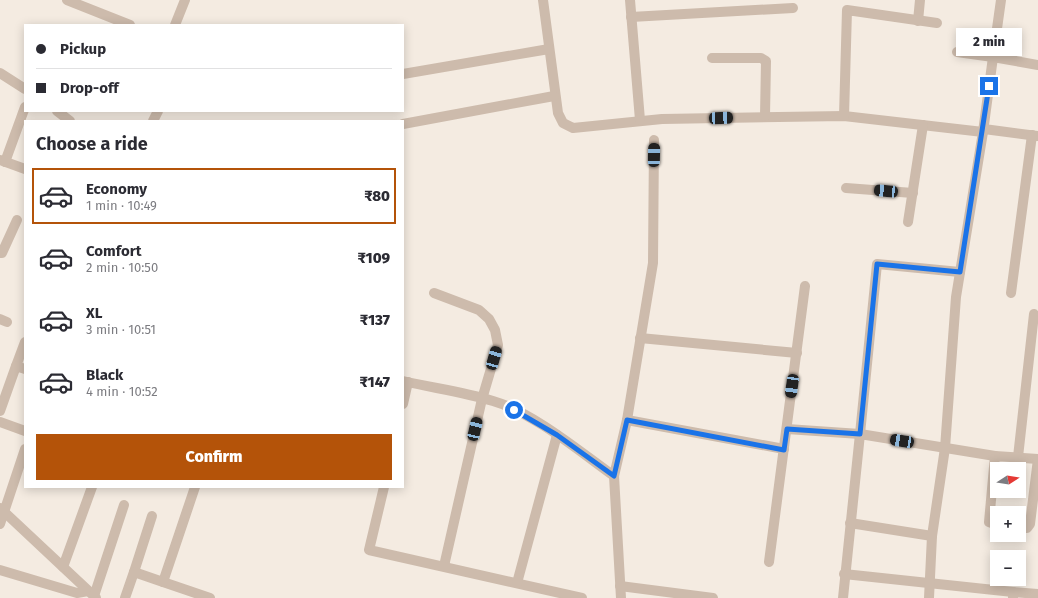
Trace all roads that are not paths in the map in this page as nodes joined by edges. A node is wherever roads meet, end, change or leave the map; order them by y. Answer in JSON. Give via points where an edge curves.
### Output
{"nodes":[{"id":1,"x":67,"y":0,"type":"edge"},
{"id":2,"x":185,"y":0,"type":"edge"},
{"id":3,"x":543,"y":0,"type":"edge"},
{"id":4,"x":630,"y":0,"type":"edge"},
{"id":5,"x":920,"y":0,"type":"edge"},
{"id":6,"x":1001,"y":0,"type":"edge"},
{"id":7,"x":847,"y":5,"type":"edge"},
{"id":8,"x":793,"y":8,"type":"dead end"},
{"id":9,"x":632,"y":17,"type":"junction"},
{"id":10,"x":918,"y":21,"type":"junction"},
{"id":11,"x":937,"y":23,"type":"dead end"},
{"id":12,"x":127,"y":24,"type":"edge"},
{"id":13,"x":175,"y":24,"type":"edge"},
{"id":14,"x":549,"y":49,"type":"junction"},
{"id":15,"x":957,"y":52,"type":"dead end"},
{"id":16,"x":993,"y":57,"type":"junction"},
{"id":17,"x":712,"y":58,"type":"dead end"},
{"id":18,"x":1038,"y":65,"type":"edge"},
{"id":19,"x":0,"y":73,"type":"edge"},
{"id":20,"x":404,"y":74,"type":"edge"},
{"id":21,"x":24,"y":88,"type":"edge"},
{"id":22,"x":554,"y":96,"type":"junction"},
{"id":23,"x":24,"y":109,"type":"edge"},
{"id":24,"x":58,"y":112,"type":"edge"},
{"id":25,"x":765,"y":116,"type":"junction"},
{"id":26,"x":844,"y":116,"type":"junction"},
{"id":27,"x":69,"y":120,"type":"edge"},
{"id":28,"x":640,"y":120,"type":"junction"},
{"id":29,"x":404,"y":124,"type":"edge"},
{"id":30,"x":923,"y":125,"type":"junction"},
{"id":31,"x":984,"y":130,"type":"junction"},
{"id":32,"x":1035,"y":135,"type":"edge"},
{"id":33,"x":654,"y":140,"type":"dead end"},
{"id":34,"x":3,"y":161,"type":"edge"},
{"id":35,"x":24,"y":169,"type":"edge"},
{"id":36,"x":846,"y":188,"type":"dead end"},
{"id":37,"x":913,"y":193,"type":"junction"},
{"id":38,"x":17,"y":220,"type":"dead end"},
{"id":39,"x":908,"y":222,"type":"dead end"},
{"id":40,"x":0,"y":253,"type":"edge"},
{"id":41,"x":960,"y":272,"type":"junction"},
{"id":42,"x":805,"y":286,"type":"dead end"},
{"id":43,"x":434,"y":293,"type":"dead end"},
{"id":44,"x":1012,"y":293,"type":"dead end"},
{"id":45,"x":1034,"y":314,"type":"dead end"},
{"id":46,"x":640,"y":338,"type":"junction"},
{"id":47,"x":24,"y":347,"type":"edge"},
{"id":48,"x":797,"y":353,"type":"junction"},
{"id":49,"x":20,"y":368,"type":"edge"},
{"id":50,"x":406,"y":382,"type":"edge"},
{"id":51,"x":404,"y":397,"type":"edge"},
{"id":52,"x":482,"y":399,"type":"junction"},
{"id":53,"x":0,"y":411,"type":"edge"},
{"id":54,"x":627,"y":420,"type":"junction"},
{"id":55,"x":0,"y":422,"type":"edge"},
{"id":56,"x":787,"y":429,"type":"junction"},
{"id":57,"x":24,"y":431,"type":"edge"},
{"id":58,"x":860,"y":434,"type":"junction"},
{"id":59,"x":557,"y":435,"type":"junction"},
{"id":60,"x":945,"y":448,"type":"junction"},
{"id":61,"x":784,"y":450,"type":"junction"},
{"id":62,"x":24,"y":452,"type":"edge"},
{"id":63,"x":995,"y":456,"type":"junction"},
{"id":64,"x":1018,"y":458,"type":"junction"},
{"id":65,"x":1038,"y":459,"type":"edge"},
{"id":66,"x":614,"y":476,"type":"junction"},
{"id":67,"x":92,"y":488,"type":"edge"},
{"id":68,"x":195,"y":488,"type":"edge"},
{"id":69,"x":384,"y":488,"type":"edge"},
{"id":70,"x":124,"y":505,"type":"dead end"},
{"id":71,"x":990,"y":506,"type":"edge"},
{"id":72,"x":2,"y":510,"type":"edge"},
{"id":73,"x":990,"y":511,"type":"edge"},
{"id":74,"x":152,"y":516,"type":"dead end"},
{"id":75,"x":850,"y":523,"type":"junction"},
{"id":76,"x":990,"y":523,"type":"edge"},
{"id":77,"x":0,"y":524,"type":"edge"},
{"id":78,"x":1026,"y":528,"type":"edge"},
{"id":79,"x":932,"y":536,"type":"junction"},
{"id":80,"x":769,"y":562,"type":"dead end"},
{"id":81,"x":444,"y":566,"type":"junction"},
{"id":82,"x":63,"y":567,"type":"junction"},
{"id":83,"x":0,"y":570,"type":"edge"},
{"id":84,"x":134,"y":572,"type":"junction"},
{"id":85,"x":844,"y":574,"type":"junction"},
{"id":86,"x":163,"y":582,"type":"junction"},
{"id":87,"x":517,"y":583,"type":"junction"},
{"id":88,"x":930,"y":583,"type":"junction"},
{"id":89,"x":620,"y":586,"type":"junction"},
{"id":90,"x":1038,"y":594,"type":"edge"},
{"id":91,"x":93,"y":595,"type":"edge"},
{"id":92,"x":1013,"y":595,"type":"edge"},
{"id":93,"x":125,"y":598,"type":"edge"},
{"id":94,"x":210,"y":598,"type":"edge"},
{"id":95,"x":582,"y":598,"type":"edge"},
{"id":96,"x":621,"y":598,"type":"edge"},
{"id":97,"x":713,"y":598,"type":"edge"},
{"id":98,"x":843,"y":598,"type":"edge"},
{"id":99,"x":929,"y":598,"type":"edge"}],
"edges":[{"from":1,"to":12,"type":"street"},
{"from":2,"to":13,"type":"street"},
{"from":3,"to":14,"type":"street"},
{"from":4,"to":9,"type":"street"},
{"from":5,"to":10,"type":"street"},
{"from":6,"to":16,"type":"street"},
{"from":7,"to":10,"type":"street"},
{"from":7,"to":26,"type":"street"},
{"from":8,"to":9,"type":"street"},
{"from":9,"to":28,"type":"street"},
{"from":10,"to":11,"type":"street"},
{"from":14,"to":20,"type":"street"},
{"from":14,"to":22,"type":"street"},
{"from":15,"to":16,"type":"street"},
{"from":16,"to":18,"type":"street"},
{"from":16,"to":31,"type":"street"},
{"from":17,"to":25,"type":"street","via":[[758,58],[766,61]]},
{"from":19,"to":21,"type":"street"},
{"from":22,"to":28,"type":"street","via":[[563,123],[573,128]]},
{"from":22,"to":29,"type":"street"},
{"from":23,"to":34,"type":"street"},
{"from":24,"to":27,"type":"street"},
{"from":25,"to":26,"type":"street"},
{"from":25,"to":28,"type":"street"},
{"from":26,"to":30,"type":"street"},
{"from":30,"to":31,"type":"street"},
{"from":30,"to":37,"type":"street"},
{"from":31,"to":32,"type":"street"},
{"from":31,"to":41,"type":"street"},
{"from":32,"to":44,"type":"street"},
{"from":33,"to":46,"type":"street","via":[[653,263]]},
{"from":34,"to":35,"type":"street"},
{"from":36,"to":37,"type":"street"},
{"from":37,"to":39,"type":"street"},
{"from":38,"to":40,"type":"street","via":[[2,254]]},
{"from":41,"to":58,"type":"street","via":[[877,264]]},
{"from":41,"to":60,"type":"street"},
{"from":42,"to":48,"type":"street"},
{"from":43,"to":52,"type":"street","via":[[479,310],[489,319],[495,330],[498,345]]},
{"from":45,"to":64,"type":"street"},
{"from":46,"to":48,"type":"street"},
{"from":46,"to":54,"type":"street"},
{"from":47,"to":49,"type":"street"},
{"from":48,"to":56,"type":"street"},
{"from":49,"to":53,"type":"street"},
{"from":50,"to":51,"type":"street"},
{"from":50,"to":52,"type":"street"},
{"from":52,"to":59,"type":"street","via":[[514,410]]},
{"from":52,"to":81,"type":"street"},
{"from":54,"to":61,"type":"street"},
{"from":54,"to":66,"type":"street"},
{"from":55,"to":57,"type":"street"},
{"from":56,"to":58,"type":"street"},
{"from":56,"to":61,"type":"street"},
{"from":58,"to":60,"type":"street"},
{"from":58,"to":75,"type":"street"},
{"from":59,"to":66,"type":"street"},
{"from":59,"to":87,"type":"street"},
{"from":60,"to":63,"type":"street"},
{"from":60,"to":79,"type":"street"},
{"from":61,"to":80,"type":"street"},
{"from":62,"to":72,"type":"street"},
{"from":63,"to":64,"type":"street"},
{"from":63,"to":71,"type":"street"},
{"from":64,"to":65,"type":"street"},
{"from":65,"to":78,"type":"street","via":[[1030,524]]},
{"from":66,"to":89,"type":"street"},
{"from":67,"to":82,"type":"street"},
{"from":68,"to":86,"type":"street"},
{"from":69,"to":81,"type":"street","via":[[369,550]]},
{"from":70,"to":91,"type":"street"},
{"from":72,"to":77,"type":"street"},
{"from":72,"to":82,"type":"street"},
{"from":73,"to":76,"type":"street"},
{"from":74,"to":84,"type":"street"},
{"from":75,"to":79,"type":"street"},
{"from":75,"to":85,"type":"street"},
{"from":79,"to":88,"type":"street"},
{"from":81,"to":87,"type":"street"},
{"from":82,"to":91,"type":"street"},
{"from":83,"to":91,"type":"street","via":[[77,593]]},
{"from":84,"to":86,"type":"street"},
{"from":84,"to":93,"type":"street"},
{"from":85,"to":88,"type":"street"},
{"from":85,"to":98,"type":"street"},
{"from":86,"to":94,"type":"street"},
{"from":87,"to":95,"type":"street"},
{"from":88,"to":92,"type":"street"},
{"from":88,"to":99,"type":"street"},
{"from":89,"to":96,"type":"street"},
{"from":89,"to":97,"type":"street"},
{"from":90,"to":92,"type":"street"}]}
